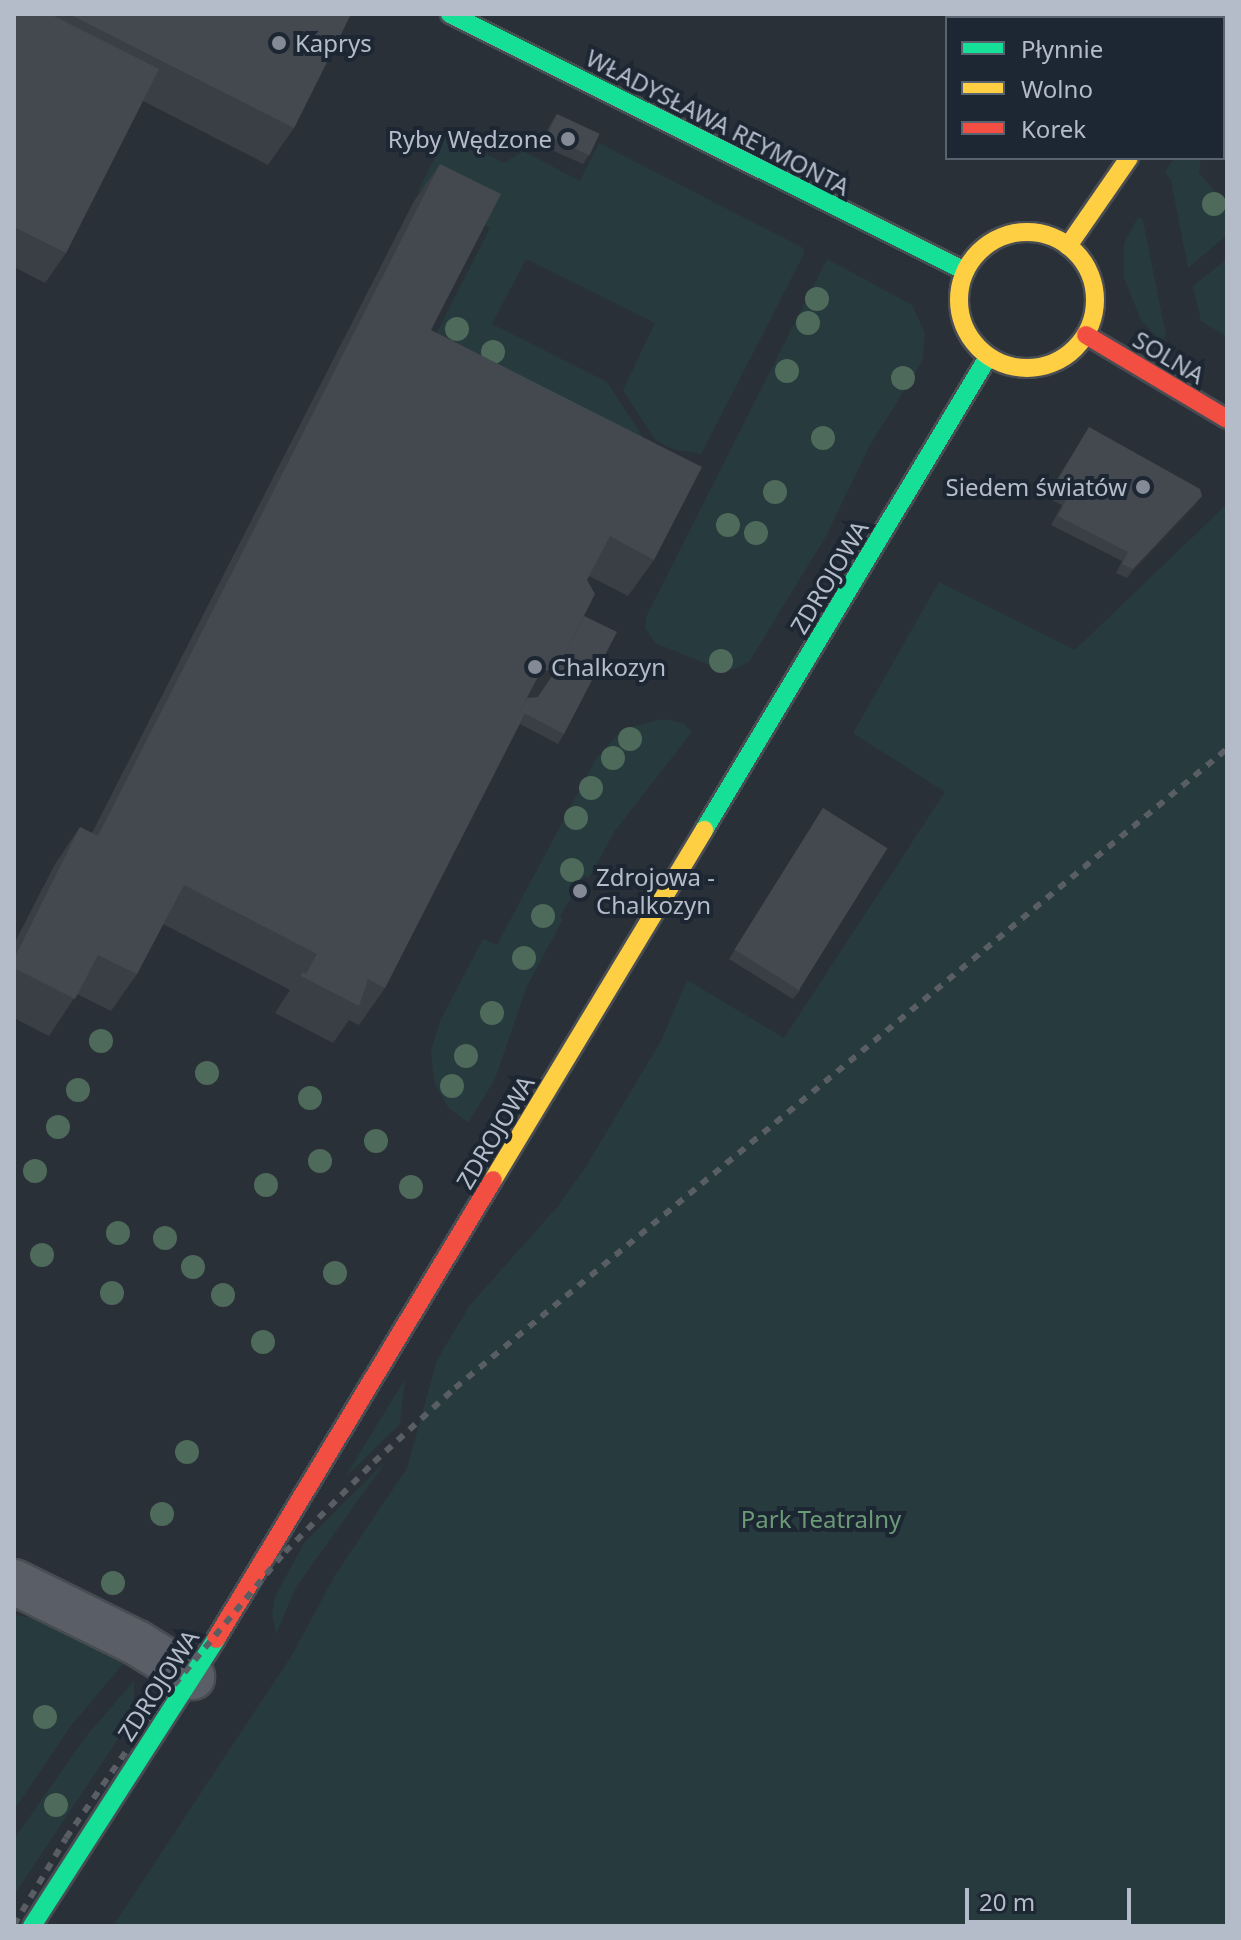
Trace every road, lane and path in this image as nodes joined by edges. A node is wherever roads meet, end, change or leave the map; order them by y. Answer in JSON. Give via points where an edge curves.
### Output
{"nodes":[{"id":1,"x":450,"y":14,"type":"edge"},
{"id":2,"x":1128,"y":160,"type":"edge"},
{"id":3,"x":1068,"y":246,"type":"junction"},
{"id":4,"x":965,"y":271,"type":"junction"},
{"id":5,"x":1086,"y":335,"type":"junction"},
{"id":6,"x":988,"y":357,"type":"junction"},
{"id":7,"x":1227,"y":419,"type":"edge"},
{"id":8,"x":14,"y":1582,"type":"edge"},
{"id":9,"x":192,"y":1677,"type":"junction"},
{"id":10,"x":32,"y":1926,"type":"edge"}],
"edges":[{"from":1,"to":4,"type":"street","name":"WŁADYSŁAWA REYMONTA"},
{"from":2,"to":3,"type":"street"},
{"from":3,"to":4,"type":"street","via":[[1050,236],[1010,234],[977,254]]},
{"from":3,"to":5,"type":"street","via":[[1091,277],[1094,316]]},
{"from":4,"to":6,"type":"street","via":[[960,289],[964,327]]},
{"from":5,"to":6,"type":"street","via":[[1067,355],[1042,367],[1005,365]]},
{"from":5,"to":7,"type":"street","name":"SOLNA"},
{"from":6,"to":9,"type":"street","name":"ZDROJOWA"},
{"from":8,"to":9,"type":"street","via":[[137,1643]]},
{"from":9,"to":10,"type":"street","name":"ZDROJOWA"}]}
